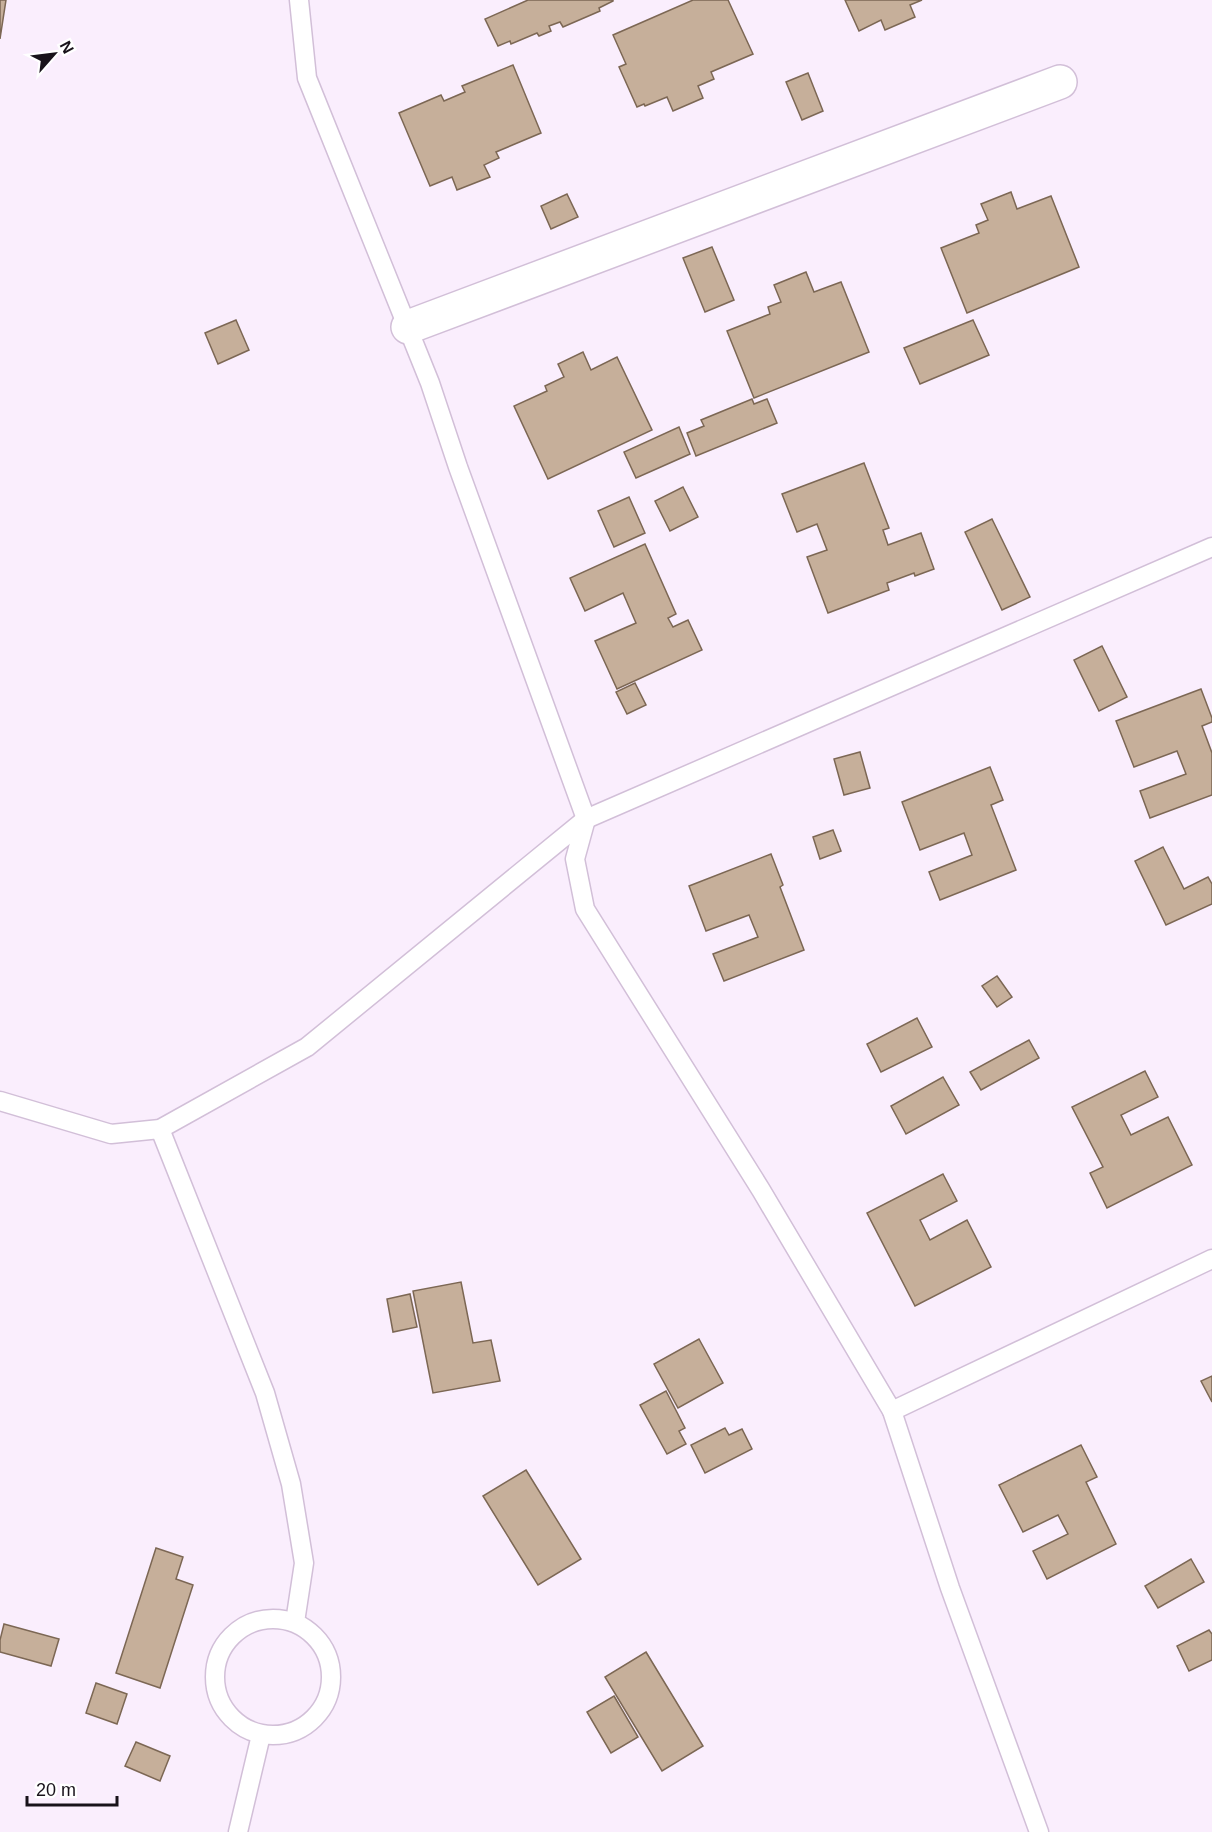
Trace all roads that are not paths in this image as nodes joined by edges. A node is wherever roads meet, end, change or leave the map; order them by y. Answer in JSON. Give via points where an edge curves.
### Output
{"nodes":[{"id":1,"x":299,"y":0,"type":"edge"},
{"id":2,"x":1060,"y":82,"type":"dead end"},
{"id":3,"x":408,"y":327,"type":"junction"},
{"id":4,"x":1212,"y":547,"type":"edge"},
{"id":5,"x":586,"y":819,"type":"junction"},
{"id":6,"x":0,"y":1101,"type":"edge"},
{"id":7,"x":160,"y":1129,"type":"junction"},
{"id":8,"x":1212,"y":1258,"type":"edge"},
{"id":9,"x":892,"y":1411,"type":"junction"},
{"id":10,"x":296,"y":1622,"type":"junction"},
{"id":11,"x":261,"y":1735,"type":"junction"},
{"id":12,"x":238,"y":1832,"type":"edge"},
{"id":13,"x":1039,"y":1832,"type":"edge"}],
"edges":[{"from":1,"to":3,"type":"lane","via":[[307,78]]},
{"from":2,"to":3,"type":"street"},
{"from":3,"to":5,"type":"lane"},
{"from":4,"to":5,"type":"lane"},
{"from":5,"to":7,"type":"lane","via":[[307,1047]]},
{"from":5,"to":9,"type":"lane","via":[[575,860],[585,909],[761,1190]]},
{"from":6,"to":7,"type":"lane","via":[[111,1134]]},
{"from":7,"to":10,"type":"lane","via":[[265,1393],[291,1484],[304,1563]]},
{"from":8,"to":9,"type":"lane"},
{"from":9,"to":13,"type":"lane","via":[[950,1588]]},
{"from":10,"to":11,"type":"lane","via":[[322,1644],[333,1677],[322,1710],[296,1732]]},
{"from":10,"to":11,"type":"lane","via":[[263,1618],[235,1632],[217,1659],[216,1691],[232,1719]]},
{"from":11,"to":12,"type":"lane"}]}
